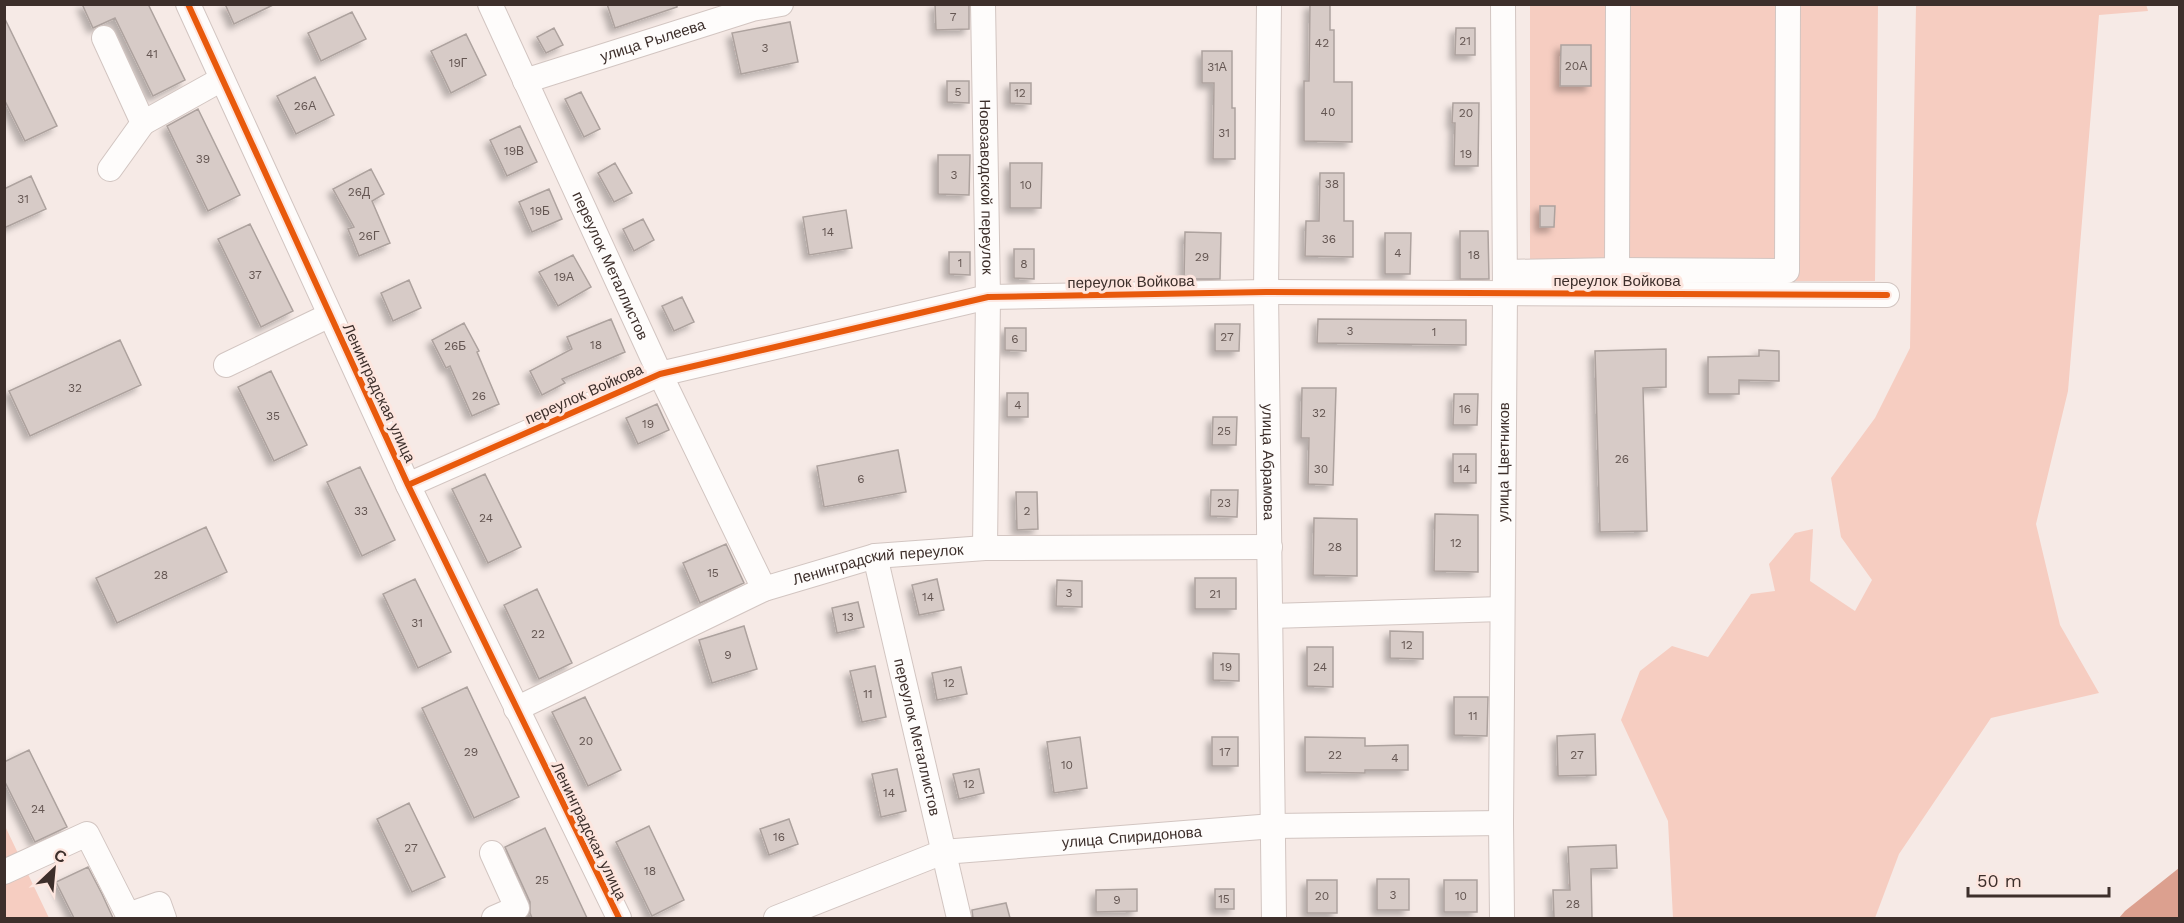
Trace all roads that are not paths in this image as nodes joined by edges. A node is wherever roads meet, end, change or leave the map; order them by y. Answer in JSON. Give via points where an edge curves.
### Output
{"nodes":[{"id":1,"x":188,"y":4,"type":"edge"},
{"id":2,"x":490,"y":4,"type":"edge"},
{"id":3,"x":782,"y":4,"type":"edge"},
{"id":4,"x":983,"y":4,"type":"edge"},
{"id":5,"x":1269,"y":4,"type":"edge"},
{"id":6,"x":1503,"y":4,"type":"edge"},
{"id":7,"x":1618,"y":4,"type":"edge"},
{"id":8,"x":1788,"y":4,"type":"edge"},
{"id":9,"x":751,"y":7,"type":"edge"},
{"id":10,"x":104,"y":39,"type":"dead end"},
{"id":11,"x":222,"y":79,"type":"junction"},
{"id":12,"x":525,"y":81,"type":"junction"},
{"id":13,"x":143,"y":123,"type":"junction"},
{"id":14,"x":110,"y":168,"type":"dead end"},
{"id":15,"x":1617,"y":270,"type":"junction"},
{"id":16,"x":1505,"y":282,"type":"junction"},
{"id":17,"x":1266,"y":292,"type":"junction"},
{"id":18,"x":1887,"y":295,"type":"dead end"},
{"id":19,"x":988,"y":297,"type":"junction"},
{"id":20,"x":330,"y":315,"type":"junction"},
{"id":21,"x":226,"y":365,"type":"dead end"},
{"id":22,"x":660,"y":374,"type":"junction"},
{"id":23,"x":408,"y":485,"type":"junction"},
{"id":24,"x":1270,"y":547,"type":"junction"},
{"id":25,"x":985,"y":548,"type":"junction"},
{"id":26,"x":875,"y":556,"type":"junction"},
{"id":27,"x":764,"y":589,"type":"junction"},
{"id":28,"x":1502,"y":609,"type":"junction"},
{"id":29,"x":1271,"y":616,"type":"junction"},
{"id":30,"x":516,"y":709,"type":"junction"},
{"id":31,"x":1501,"y":823,"type":"junction"},
{"id":32,"x":1274,"y":826,"type":"junction"},
{"id":33,"x":944,"y":852,"type":"junction"},
{"id":34,"x":492,"y":853,"type":"dead end"},
{"id":35,"x":4,"y":872,"type":"edge"},
{"id":36,"x":164,"y":918,"type":"edge"},
{"id":37,"x":494,"y":918,"type":"edge"},
{"id":38,"x":619,"y":918,"type":"edge"},
{"id":39,"x":776,"y":918,"type":"edge"},
{"id":40,"x":959,"y":918,"type":"edge"},
{"id":41,"x":1274,"y":918,"type":"edge"},
{"id":42,"x":1502,"y":918,"type":"edge"}],
"edges":[{"from":1,"to":11,"type":"street","name":"Ленинградская улица"},
{"from":2,"to":12,"type":"street","name":"переулок Металлистов"},
{"from":3,"to":9,"type":"street","name":"улица Рылеева"},
{"from":4,"to":19,"type":"street","name":"Новозаводской переулок"},
{"from":5,"to":17,"type":"street","name":"улица Абрамова"},
{"from":6,"to":16,"type":"street","name":"улица Цветников"},
{"from":7,"to":15,"type":"street"},
{"from":8,"to":15,"type":"street","via":[[1787,271]]},
{"from":9,"to":12,"type":"street","name":"улица Рылеева"},
{"from":10,"to":13,"type":"street"},
{"from":11,"to":13,"type":"street"},
{"from":11,"to":20,"type":"street","name":"Ленинградская улица"},
{"from":12,"to":22,"type":"street","name":"переулок Металлистов"},
{"from":13,"to":14,"type":"street"},
{"from":15,"to":16,"type":"street"},
{"from":16,"to":17,"type":"street","name":"переулок Войкова"},
{"from":16,"to":18,"type":"street","name":"переулок Войкова"},
{"from":16,"to":28,"type":"street","name":"улица Цветников"},
{"from":17,"to":19,"type":"street","name":"переулок Войкова"},
{"from":17,"to":24,"type":"street","name":"улица Абрамова"},
{"from":19,"to":22,"type":"street","name":"переулок Войкова"},
{"from":19,"to":25,"type":"street","name":"Новозаводской переулок"},
{"from":20,"to":21,"type":"street"},
{"from":20,"to":23,"type":"street","name":"Ленинградская улица"},
{"from":22,"to":23,"type":"street","name":"переулок Войкова"},
{"from":22,"to":27,"type":"street","name":"переулок Металлистов"},
{"from":23,"to":30,"type":"street","name":"Ленинградская улица"},
{"from":24,"to":25,"type":"street","name":"Ленинградский переулок"},
{"from":24,"to":29,"type":"street","name":"улица Абрамова"},
{"from":25,"to":26,"type":"street","name":"Ленинградский переулок"},
{"from":26,"to":27,"type":"street","name":"Ленинградский переулок"},
{"from":26,"to":33,"type":"street","name":"переулок Металлистов"},
{"from":27,"to":30,"type":"street","name":"Ленинградский переулок"},
{"from":28,"to":29,"type":"street"},
{"from":28,"to":31,"type":"street","name":"улица Цветников"},
{"from":29,"to":32,"type":"street","name":"улица Абрамова"},
{"from":30,"to":38,"type":"street","name":"Ленинградская улица"},
{"from":31,"to":32,"type":"street","name":"улица Спиридонова"},
{"from":31,"to":42,"type":"street","name":"улица Цветников"},
{"from":32,"to":33,"type":"street","name":"улица Спиридонова"},
{"from":32,"to":41,"type":"street","name":"улица Абрамова"},
{"from":33,"to":39,"type":"street","name":"улица Спиридонова"},
{"from":33,"to":40,"type":"street","name":"переулок Металлистов"},
{"from":34,"to":37,"type":"street","via":[[517,908]]},
{"from":35,"to":36,"type":"street","via":[[87,834],[128,915],[159,904]]}]}
